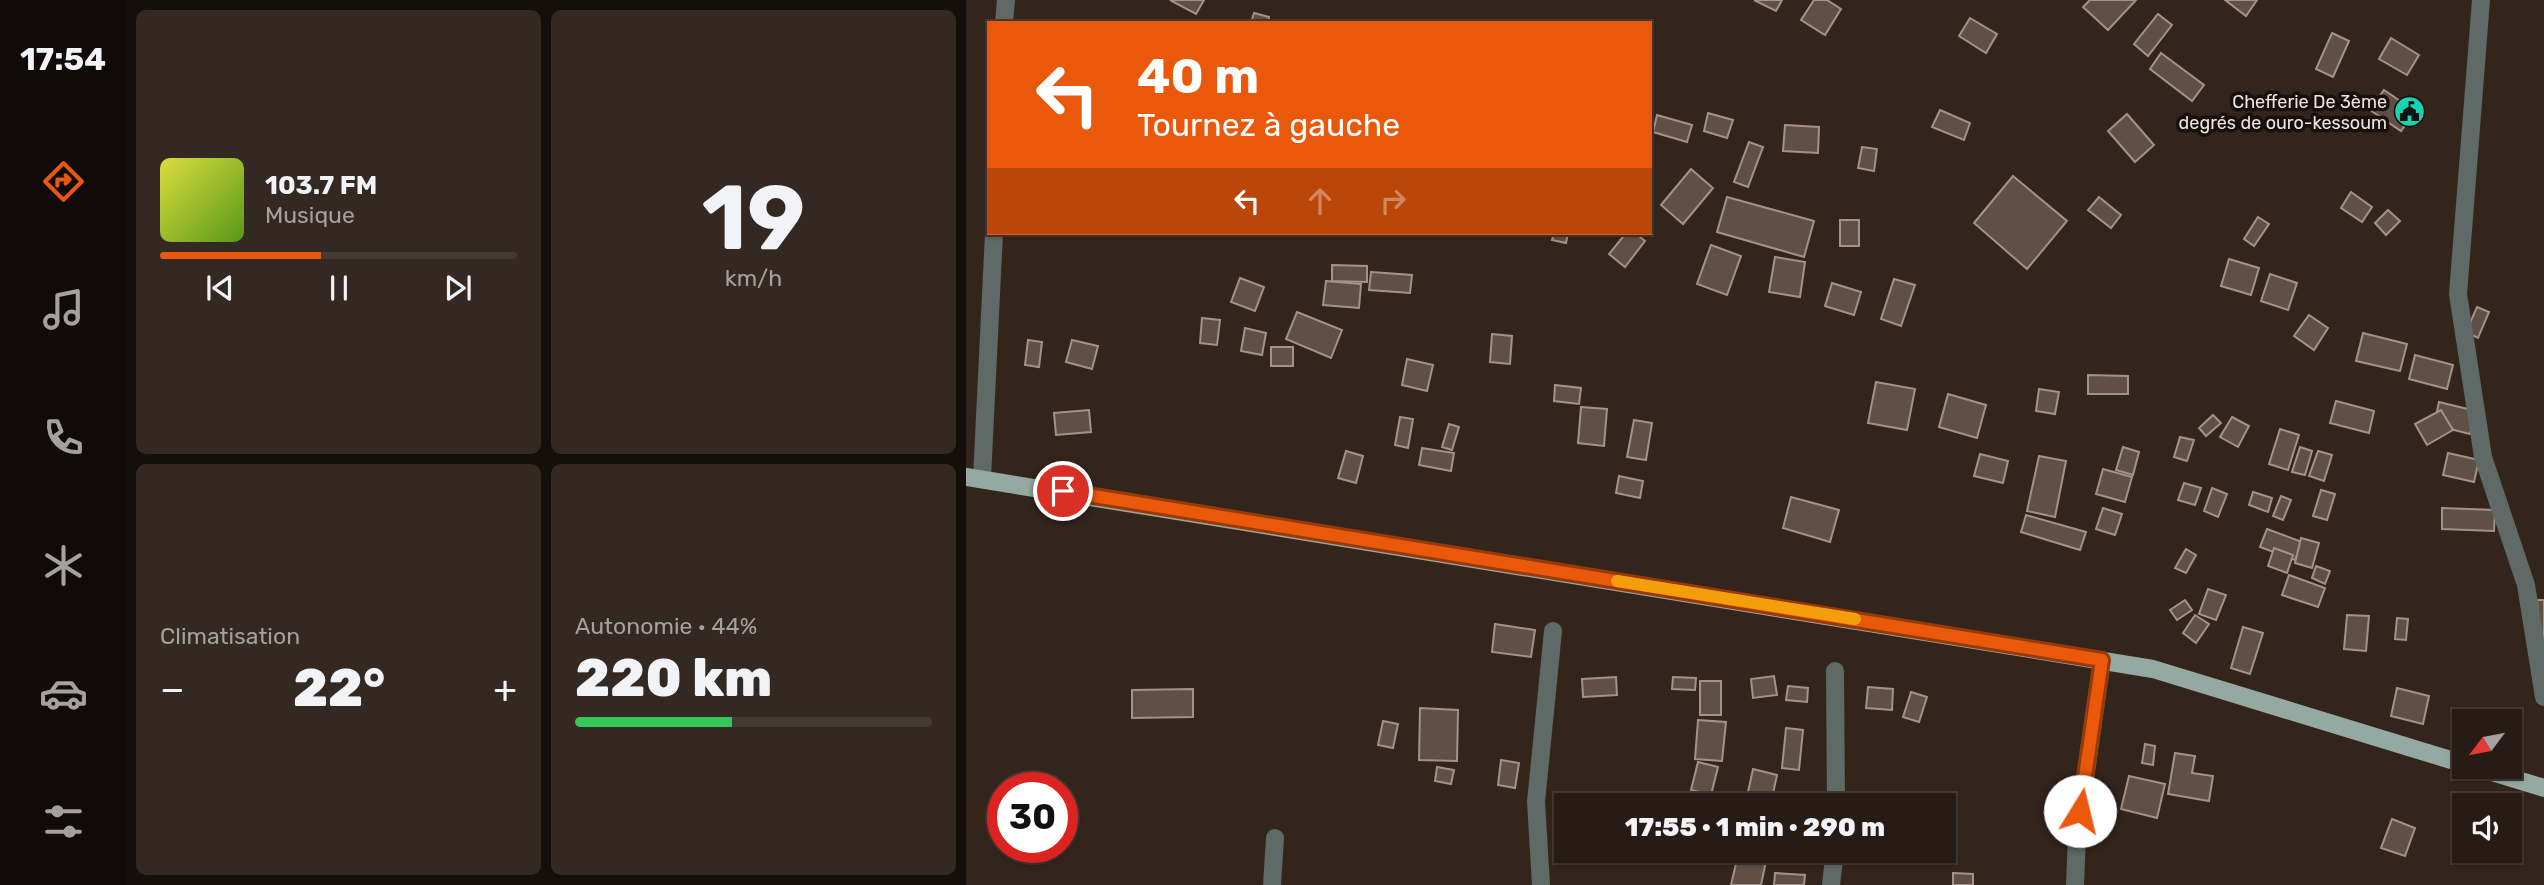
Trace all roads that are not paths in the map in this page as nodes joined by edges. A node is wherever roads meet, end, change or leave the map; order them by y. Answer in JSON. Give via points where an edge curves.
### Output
{"nodes":[{"id":1,"x":1006,"y":0,"type":"edge"},
{"id":2,"x":2482,"y":0,"type":"edge"},
{"id":3,"x":1004,"y":21,"type":"edge"},
{"id":4,"x":994,"y":235,"type":"edge"},
{"id":5,"x":974,"y":478,"type":"edge"},
{"id":6,"x":1553,"y":631,"type":"dead end"},
{"id":7,"x":2102,"y":660,"type":"junction"},
{"id":8,"x":1835,"y":671,"type":"dead end"},
{"id":9,"x":2544,"y":697,"type":"edge"},
{"id":10,"x":2452,"y":760,"type":"edge"},
{"id":11,"x":2515,"y":779,"type":"edge"},
{"id":12,"x":2544,"y":788,"type":"edge"},
{"id":13,"x":1836,"y":793,"type":"edge"},
{"id":14,"x":1275,"y":838,"type":"dead end"},
{"id":15,"x":1834,"y":863,"type":"edge"},
{"id":16,"x":1272,"y":885,"type":"edge"},
{"id":17,"x":1541,"y":885,"type":"edge"},
{"id":18,"x":1832,"y":885,"type":"edge"},
{"id":19,"x":2075,"y":885,"type":"edge"}],
"edges":[{"from":1,"to":3,"type":"street"},
{"from":2,"to":9,"type":"street","via":[[2458,294],[2483,457],[2526,585]]},
{"from":4,"to":5,"type":"street"},
{"from":5,"to":7,"type":"main road"},
{"from":6,"to":17,"type":"street","via":[[1536,802]]},
{"from":7,"to":10,"type":"main road","via":[[2153,669]]},
{"from":7,"to":19,"type":"street","via":[[2077,835]]},
{"from":8,"to":13,"type":"street"},
{"from":11,"to":12,"type":"main road"},
{"from":14,"to":16,"type":"street"},
{"from":15,"to":18,"type":"street"}]}
